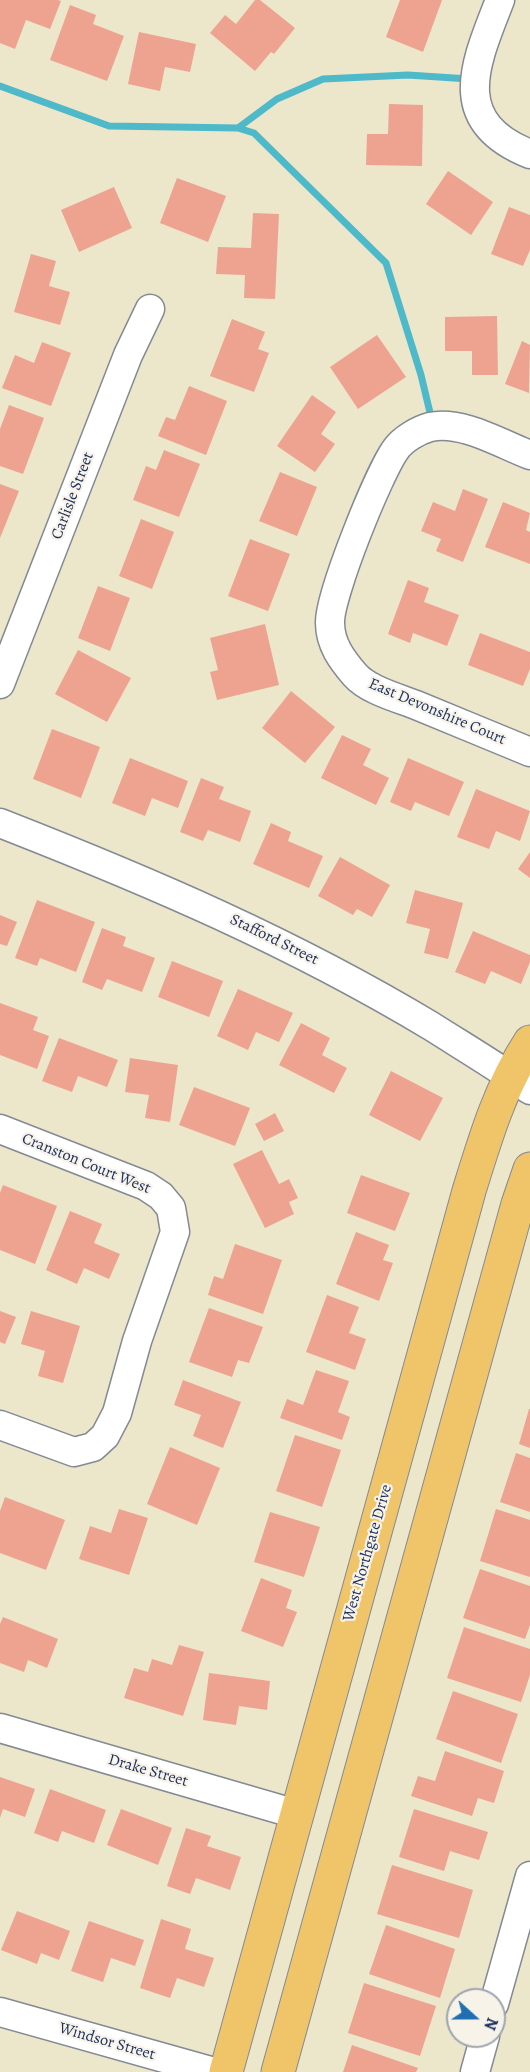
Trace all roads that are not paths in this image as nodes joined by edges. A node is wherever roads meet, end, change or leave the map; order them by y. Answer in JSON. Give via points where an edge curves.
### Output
{"nodes":[{"id":1,"x":501,"y":0,"type":"edge"},
{"id":2,"x":528,"y":153,"type":"edge"},
{"id":3,"x":150,"y":309,"type":"dead end"},
{"id":4,"x":530,"y":455,"type":"edge"},
{"id":5,"x":0,"y":684,"type":"edge"},
{"id":6,"x":530,"y":752,"type":"edge"},
{"id":7,"x":0,"y":823,"type":"edge"},
{"id":8,"x":530,"y":1042,"type":"edge"},
{"id":9,"x":520,"y":1082,"type":"edge"},
{"id":10,"x":0,"y":1129,"type":"edge"},
{"id":11,"x":530,"y":1169,"type":"edge"},
{"id":12,"x":0,"y":1425,"type":"edge"},
{"id":13,"x":0,"y":1728,"type":"edge"},
{"id":14,"x":296,"y":1814,"type":"junction"},
{"id":15,"x":530,"y":1876,"type":"edge"},
{"id":16,"x":498,"y":1988,"type":"edge"},
{"id":17,"x":0,"y":2012,"type":"edge"},
{"id":18,"x":482,"y":2048,"type":"edge"},
{"id":19,"x":214,"y":2072,"type":"edge"},
{"id":20,"x":226,"y":2072,"type":"edge"},
{"id":21,"x":278,"y":2072,"type":"edge"},
{"id":22,"x":475,"y":2072,"type":"edge"}],
"edges":[{"from":1,"to":2,"type":"street","via":[[475,70],[474,90],[479,115]]},
{"from":3,"to":5,"type":"street","name":"Carlisle Street","via":[[128,355]]},
{"from":4,"to":6,"type":"street","name":"East Devonshire Court","via":[[443,425],[428,428],[398,447],[359,533],[330,622],[333,641],[357,678]]},
{"from":7,"to":9,"type":"street","name":"Stafford Street","via":[[142,879],[274,939],[357,982]]},
{"from":8,"to":9,"type":"main road","name":"West Northgate Drive"},
{"from":9,"to":14,"type":"main road","name":"West Northgate Drive","via":[[486,1134]]},
{"from":10,"to":12,"type":"street","name":"Cranston Court West","via":[[146,1186],[171,1208],[175,1232],[117,1413],[105,1436],[93,1447],[74,1452]]},
{"from":11,"to":21,"type":"main road"},
{"from":13,"to":14,"type":"street","name":"Drake Street"},
{"from":14,"to":20,"type":"main road","name":"West Northgate Drive"},
{"from":15,"to":16,"type":"street"},
{"from":17,"to":19,"type":"street","name":"Windsor Street"},
{"from":18,"to":22,"type":"street"}]}
